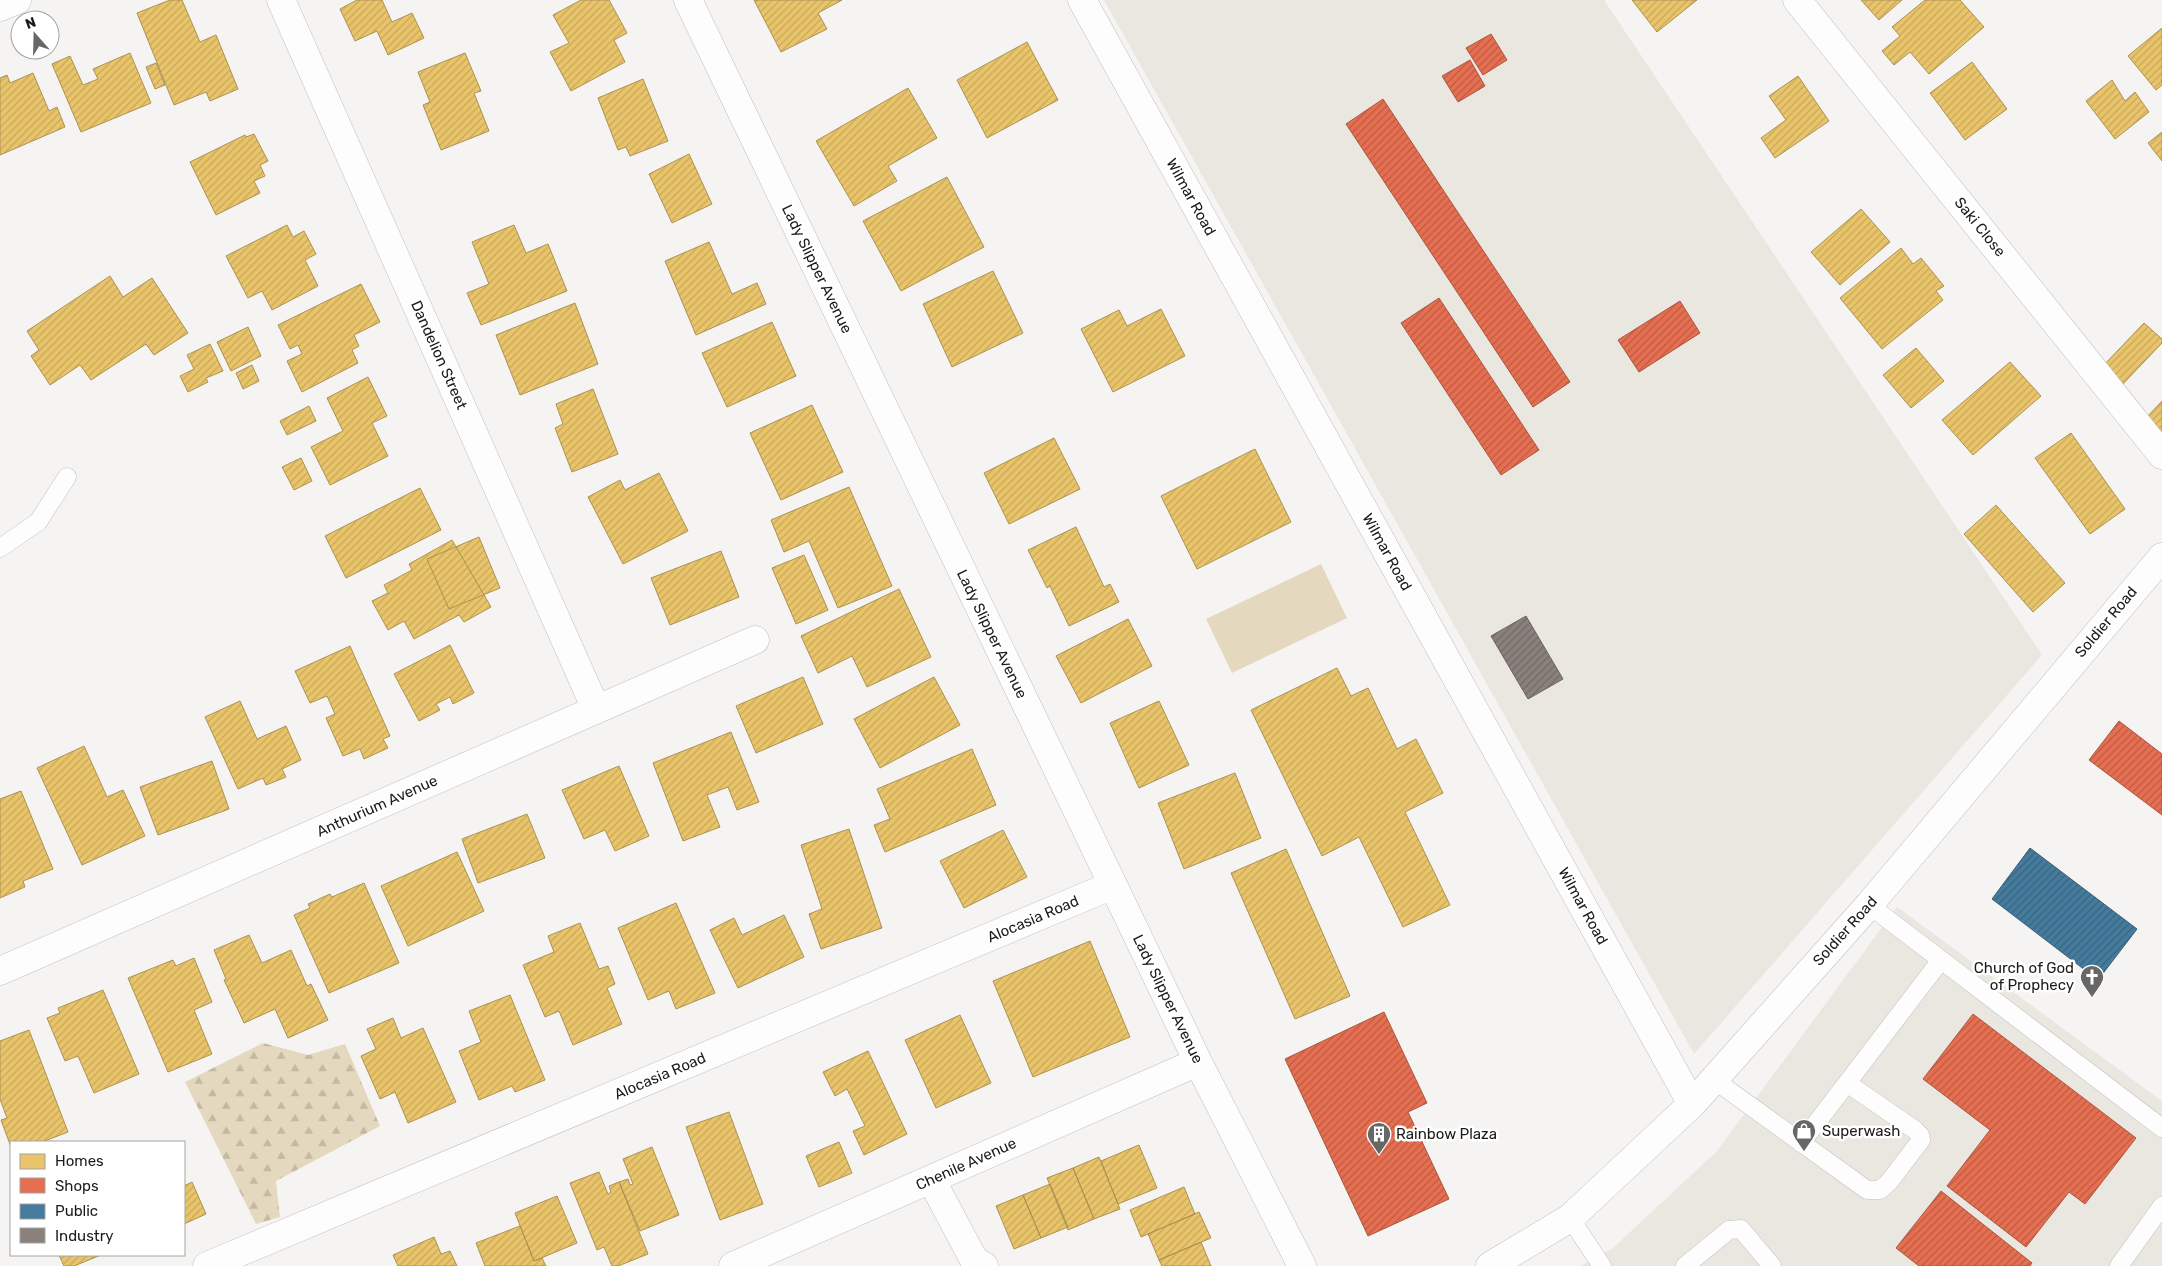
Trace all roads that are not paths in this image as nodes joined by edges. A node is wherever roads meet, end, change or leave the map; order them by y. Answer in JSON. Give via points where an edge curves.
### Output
{"nodes":[{"id":1,"x":17,"y":0,"type":"edge"},
{"id":2,"x":281,"y":0,"type":"edge"},
{"id":3,"x":688,"y":0,"type":"edge"},
{"id":4,"x":1082,"y":0,"type":"edge"},
{"id":5,"x":1797,"y":0,"type":"edge"},
{"id":6,"x":0,"y":7,"type":"edge"},
{"id":7,"x":2162,"y":455,"type":"edge"},
{"id":8,"x":67,"y":477,"type":"dead end"},
{"id":9,"x":0,"y":548,"type":"edge"},
{"id":10,"x":2162,"y":557,"type":"edge"},
{"id":11,"x":755,"y":640,"type":"dead end"},
{"id":12,"x":596,"y":710,"type":"junction"},
{"id":13,"x":1113,"y":885,"type":"junction"},
{"id":14,"x":1868,"y":905,"type":"junction"},
{"id":15,"x":1941,"y":960,"type":"junction"},
{"id":16,"x":0,"y":971,"type":"edge"},
{"id":17,"x":1198,"y":1062,"type":"junction"},
{"id":18,"x":1713,"y":1079,"type":"junction"},
{"id":19,"x":1847,"y":1084,"type":"junction"},
{"id":20,"x":1692,"y":1104,"type":"junction"},
{"id":21,"x":2162,"y":1128,"type":"edge"},
{"id":22,"x":1801,"y":1143,"type":"junction"},
{"id":23,"x":931,"y":1179,"type":"junction"},
{"id":24,"x":2162,"y":1206,"type":"edge"},
{"id":25,"x":1570,"y":1218,"type":"junction"},
{"id":26,"x":207,"y":1266,"type":"edge"},
{"id":27,"x":732,"y":1266,"type":"edge"},
{"id":28,"x":984,"y":1266,"type":"edge"},
{"id":29,"x":1302,"y":1266,"type":"edge"},
{"id":30,"x":1490,"y":1266,"type":"edge"},
{"id":31,"x":1602,"y":1266,"type":"edge"},
{"id":32,"x":1685,"y":1266,"type":"edge"},
{"id":33,"x":1772,"y":1266,"type":"edge"},
{"id":34,"x":2119,"y":1266,"type":"edge"}],
"edges":[{"from":1,"to":6,"type":"street"},
{"from":2,"to":12,"type":"street","name":"Dandelion Street"},
{"from":3,"to":13,"type":"street","name":"Lady Slipper Avenue"},
{"from":4,"to":20,"type":"street","name":"Wilmar Road"},
{"from":5,"to":7,"type":"street","name":"Saki Close"},
{"from":8,"to":9,"type":"lane","via":[[38,522]]},
{"from":10,"to":14,"type":"street","name":"Soldier Road"},
{"from":11,"to":12,"type":"street","name":"Anthurium Avenue"},
{"from":12,"to":16,"type":"street","name":"Anthurium Avenue"},
{"from":13,"to":17,"type":"street","name":"Lady Slipper Avenue"},
{"from":13,"to":26,"type":"street","name":"Alocasia Road"},
{"from":14,"to":15,"type":"lane"},
{"from":14,"to":18,"type":"street","name":"Soldier Road"},
{"from":15,"to":19,"type":"lane"},
{"from":15,"to":21,"type":"lane"},
{"from":17,"to":23,"type":"street","name":"Chenile Avenue"},
{"from":17,"to":29,"type":"street","name":"Lady Slipper Avenue"},
{"from":18,"to":20,"type":"street","name":"Soldier Road"},
{"from":18,"to":22,"type":"lane"},
{"from":19,"to":22,"type":"lane"},
{"from":19,"to":22,"type":"lane","via":[[1920,1135],[1921,1140],[1889,1182],[1880,1190],[1867,1190]]},
{"from":20,"to":25,"type":"street","name":"Soldier Road"},
{"from":23,"to":27,"type":"street","name":"Chenile Avenue"},
{"from":23,"to":28,"type":"street","via":[[974,1260]]},
{"from":24,"to":34,"type":"lane"},
{"from":25,"to":30,"type":"street","name":"Soldier Road"},
{"from":25,"to":31,"type":"lane"},
{"from":32,"to":33,"type":"lane","via":[[1729,1230],[1741,1229]]}]}
